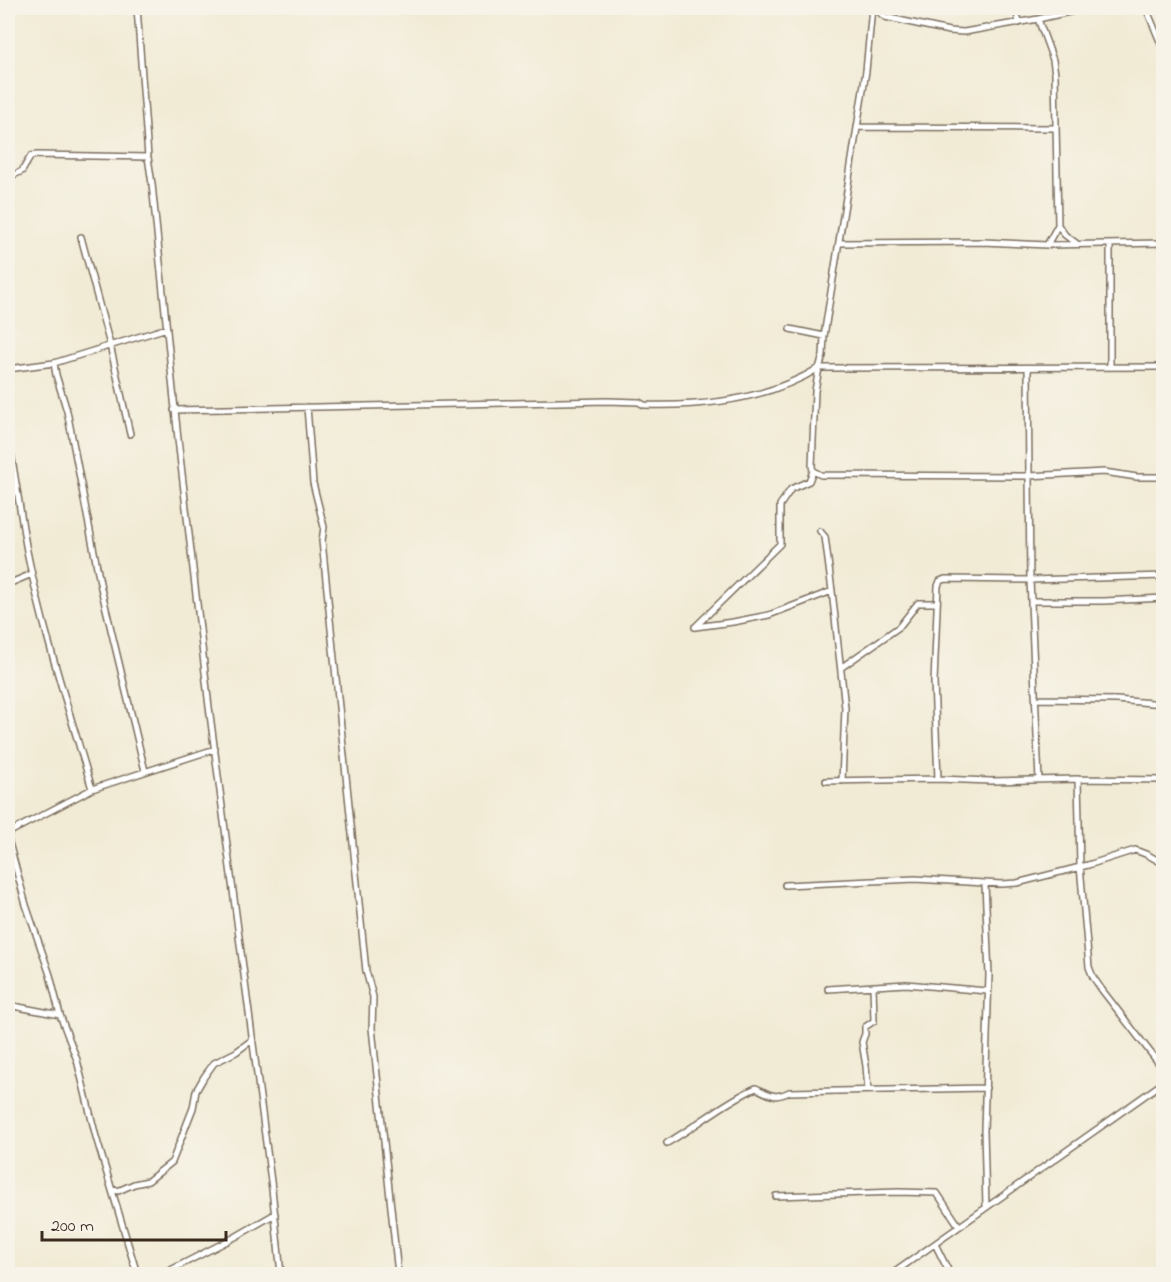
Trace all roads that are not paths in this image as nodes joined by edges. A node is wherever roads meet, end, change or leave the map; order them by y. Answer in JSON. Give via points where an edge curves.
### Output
{"nodes":[{"id":1,"x":138,"y":8,"type":"edge"},
{"id":2,"x":873,"y":8,"type":"edge"},
{"id":3,"x":1016,"y":8,"type":"edge"},
{"id":4,"x":1087,"y":8,"type":"edge"},
{"id":5,"x":1146,"y":8,"type":"edge"},
{"id":6,"x":1038,"y":19,"type":"junction"},
{"id":7,"x":1019,"y":23,"type":"junction"},
{"id":8,"x":1164,"y":51,"type":"edge"},
{"id":9,"x":857,"y":127,"type":"junction"},
{"id":10,"x":1056,"y":128,"type":"junction"},
{"id":11,"x":147,"y":157,"type":"junction"},
{"id":12,"x":8,"y":178,"type":"edge"},
{"id":13,"x":1058,"y":225,"type":"junction"},
{"id":14,"x":81,"y":237,"type":"dead end"},
{"id":15,"x":839,"y":243,"type":"junction"},
{"id":16,"x":1164,"y":243,"type":"edge"},
{"id":17,"x":1078,"y":244,"type":"junction"},
{"id":18,"x":1110,"y":244,"type":"junction"},
{"id":19,"x":1047,"y":245,"type":"junction"},
{"id":20,"x":167,"y":328,"type":"junction"},
{"id":21,"x":790,"y":329,"type":"dead end"},
{"id":22,"x":824,"y":336,"type":"junction"},
{"id":23,"x":110,"y":345,"type":"junction"},
{"id":24,"x":54,"y":363,"type":"junction"},
{"id":25,"x":1110,"y":367,"type":"junction"},
{"id":26,"x":1164,"y":367,"type":"edge"},
{"id":27,"x":819,"y":368,"type":"junction"},
{"id":28,"x":1028,"y":368,"type":"junction"},
{"id":29,"x":8,"y":369,"type":"edge"},
{"id":30,"x":307,"y":407,"type":"junction"},
{"id":31,"x":174,"y":410,"type":"junction"},
{"id":32,"x":130,"y":434,"type":"dead end"},
{"id":33,"x":8,"y":439,"type":"edge"},
{"id":34,"x":813,"y":471,"type":"junction"},
{"id":35,"x":1028,"y":476,"type":"junction"},
{"id":36,"x":1164,"y":477,"type":"edge"},
{"id":37,"x":820,"y":531,"type":"dead end"},
{"id":38,"x":32,"y":574,"type":"junction"},
{"id":39,"x":1164,"y":576,"type":"edge"},
{"id":40,"x":1030,"y":580,"type":"junction"},
{"id":41,"x":8,"y":584,"type":"edge"},
{"id":42,"x":832,"y":591,"type":"junction"},
{"id":43,"x":1164,"y":598,"type":"edge"},
{"id":44,"x":1031,"y":601,"type":"junction"},
{"id":45,"x":937,"y":603,"type":"junction"},
{"id":46,"x":842,"y":667,"type":"junction"},
{"id":47,"x":1036,"y":699,"type":"junction"},
{"id":48,"x":1164,"y":704,"type":"edge"},
{"id":49,"x":215,"y":749,"type":"junction"},
{"id":50,"x":145,"y":771,"type":"junction"},
{"id":51,"x":938,"y":779,"type":"junction"},
{"id":52,"x":1078,"y":779,"type":"junction"},
{"id":53,"x":1039,"y":780,"type":"junction"},
{"id":54,"x":1164,"y":780,"type":"edge"},
{"id":55,"x":826,"y":781,"type":"dead end"},
{"id":56,"x":842,"y":781,"type":"junction"},
{"id":57,"x":92,"y":789,"type":"junction"},
{"id":58,"x":8,"y":833,"type":"edge"},
{"id":59,"x":8,"y":839,"type":"edge"},
{"id":60,"x":1164,"y":864,"type":"edge"},
{"id":61,"x":1080,"y":866,"type":"junction"},
{"id":62,"x":985,"y":884,"type":"junction"},
{"id":63,"x":785,"y":885,"type":"dead end"},
{"id":64,"x":873,"y":986,"type":"junction"},
{"id":65,"x":828,"y":989,"type":"dead end"},
{"id":66,"x":987,"y":991,"type":"junction"},
{"id":67,"x":8,"y":1005,"type":"edge"},
{"id":68,"x":60,"y":1015,"type":"junction"},
{"id":69,"x":252,"y":1040,"type":"junction"},
{"id":70,"x":1164,"y":1070,"type":"edge"},
{"id":71,"x":1164,"y":1082,"type":"edge"},
{"id":72,"x":986,"y":1088,"type":"junction"},
{"id":73,"x":868,"y":1090,"type":"junction"},
{"id":74,"x":667,"y":1143,"type":"dead end"},
{"id":75,"x":112,"y":1189,"type":"junction"},
{"id":76,"x":776,"y":1196,"type":"dead end"},
{"id":77,"x":986,"y":1207,"type":"junction"},
{"id":78,"x":275,"y":1214,"type":"junction"},
{"id":79,"x":959,"y":1226,"type":"junction"},
{"id":80,"x":935,"y":1244,"type":"junction"},
{"id":81,"x":138,"y":1275,"type":"edge"},
{"id":82,"x":163,"y":1275,"type":"edge"},
{"id":83,"x":281,"y":1275,"type":"edge"},
{"id":84,"x":398,"y":1275,"type":"edge"},
{"id":85,"x":892,"y":1275,"type":"edge"},
{"id":86,"x":950,"y":1275,"type":"edge"}],
"edges":[{"from":1,"to":11,"type":"street"},
{"from":2,"to":7,"type":"street","via":[[885,17],[949,31]]},
{"from":2,"to":9,"type":"street"},
{"from":3,"to":7,"type":"street"},
{"from":4,"to":6,"type":"street"},
{"from":5,"to":8,"type":"street"},
{"from":6,"to":7,"type":"street"},
{"from":6,"to":10,"type":"street","via":[[1053,60]]},
{"from":9,"to":10,"type":"street"},
{"from":9,"to":15,"type":"street"},
{"from":10,"to":13,"type":"street"},
{"from":11,"to":12,"type":"street","via":[[37,155],[31,156],[22,171]]},
{"from":11,"to":20,"type":"street"},
{"from":13,"to":17,"type":"street"},
{"from":13,"to":19,"type":"street"},
{"from":14,"to":23,"type":"street"},
{"from":15,"to":19,"type":"street"},
{"from":15,"to":22,"type":"street"},
{"from":16,"to":18,"type":"street"},
{"from":17,"to":18,"type":"street"},
{"from":17,"to":19,"type":"street"},
{"from":18,"to":25,"type":"street"},
{"from":20,"to":23,"type":"street"},
{"from":20,"to":31,"type":"street"},
{"from":21,"to":22,"type":"street"},
{"from":22,"to":27,"type":"street"},
{"from":23,"to":24,"type":"street"},
{"from":23,"to":32,"type":"street"},
{"from":24,"to":29,"type":"street"},
{"from":24,"to":50,"type":"street"},
{"from":25,"to":26,"type":"street"},
{"from":25,"to":28,"type":"street"},
{"from":27,"to":28,"type":"street"},
{"from":27,"to":30,"type":"street","via":[[799,381],[731,401],[706,404],[607,401]]},
{"from":27,"to":34,"type":"street"},
{"from":28,"to":35,"type":"street"},
{"from":30,"to":31,"type":"street"},
{"from":30,"to":84,"type":"street","via":[[313,483],[324,527],[323,552],[366,971],[373,997],[372,1028]]},
{"from":31,"to":49,"type":"street"},
{"from":33,"to":38,"type":"street"},
{"from":34,"to":35,"type":"street"},
{"from":34,"to":42,"type":"street","via":[[808,481],[790,489],[780,505],[780,544],[695,627],[769,615]]},
{"from":35,"to":36,"type":"street","via":[[1104,472]]},
{"from":35,"to":40,"type":"street"},
{"from":37,"to":42,"type":"street","via":[[825,537]]},
{"from":38,"to":41,"type":"street"},
{"from":38,"to":57,"type":"street"},
{"from":39,"to":40,"type":"street"},
{"from":40,"to":44,"type":"street"},
{"from":40,"to":45,"type":"street","via":[[945,579],[938,586]]},
{"from":42,"to":46,"type":"street"},
{"from":43,"to":44,"type":"street"},
{"from":44,"to":47,"type":"street"},
{"from":45,"to":46,"type":"street","via":[[918,603],[899,627]]},
{"from":45,"to":51,"type":"street","via":[[934,682]]},
{"from":46,"to":56,"type":"street"},
{"from":47,"to":48,"type":"street"},
{"from":47,"to":53,"type":"street"},
{"from":49,"to":50,"type":"street"},
{"from":49,"to":69,"type":"street"},
{"from":50,"to":57,"type":"street"},
{"from":51,"to":53,"type":"street"},
{"from":51,"to":56,"type":"street"},
{"from":52,"to":53,"type":"street"},
{"from":52,"to":54,"type":"street"},
{"from":52,"to":61,"type":"street"},
{"from":55,"to":56,"type":"street"},
{"from":57,"to":58,"type":"street"},
{"from":59,"to":68,"type":"street"},
{"from":60,"to":61,"type":"street","via":[[1135,850]]},
{"from":61,"to":62,"type":"street","via":[[1017,883]]},
{"from":61,"to":70,"type":"street","via":[[1093,977]]},
{"from":62,"to":63,"type":"street","via":[[915,879]]},
{"from":62,"to":66,"type":"street"},
{"from":64,"to":65,"type":"street"},
{"from":64,"to":66,"type":"street","via":[[906,984]]},
{"from":64,"to":73,"type":"street","via":[[874,1021],[865,1026],[862,1041]]},
{"from":66,"to":72,"type":"street"},
{"from":67,"to":68,"type":"street"},
{"from":68,"to":75,"type":"street","via":[[77,1060]]},
{"from":69,"to":75,"type":"street","via":[[214,1063],[204,1077],[172,1162],[143,1183],[118,1191]]},
{"from":69,"to":78,"type":"street"},
{"from":71,"to":77,"type":"street"},
{"from":72,"to":73,"type":"street"},
{"from":72,"to":77,"type":"street"},
{"from":73,"to":74,"type":"street","via":[[789,1092],[780,1097],[756,1088]]},
{"from":75,"to":81,"type":"street"},
{"from":76,"to":79,"type":"street","via":[[937,1193]]},
{"from":77,"to":79,"type":"street"},
{"from":78,"to":82,"type":"street"},
{"from":78,"to":83,"type":"street"},
{"from":79,"to":80,"type":"street"},
{"from":80,"to":85,"type":"street"},
{"from":80,"to":86,"type":"street"}]}
